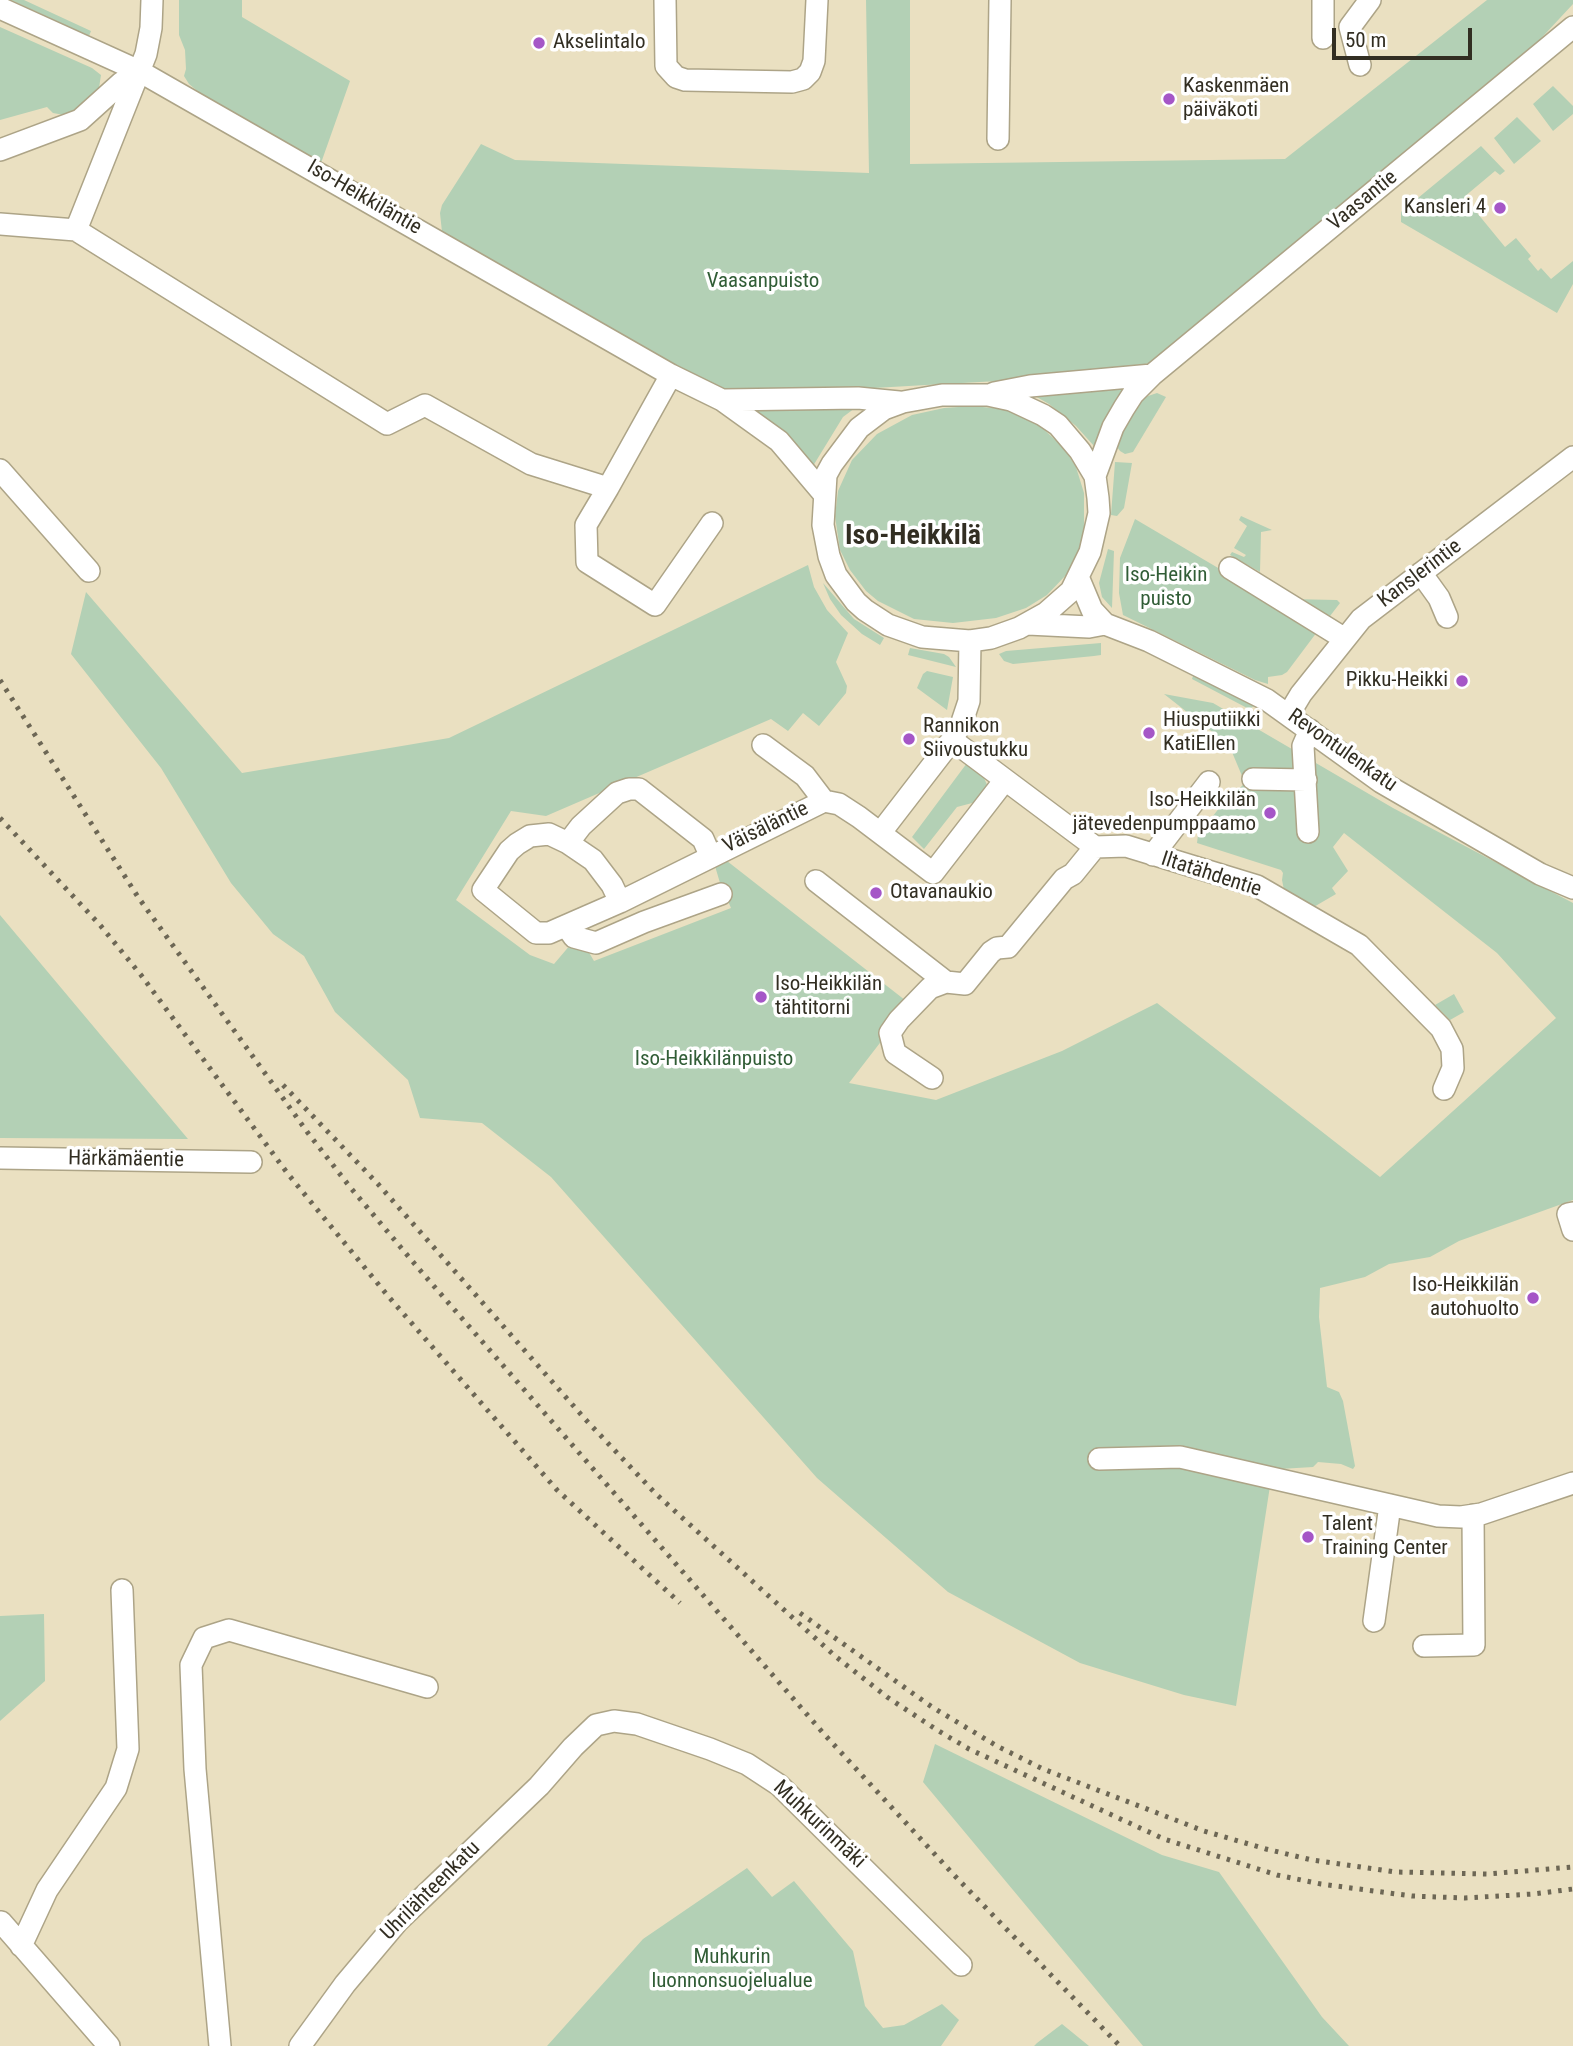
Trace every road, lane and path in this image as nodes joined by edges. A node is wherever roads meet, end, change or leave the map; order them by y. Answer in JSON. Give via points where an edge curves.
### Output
{"nodes":[{"id":1,"x":152,"y":0,"type":"edge"},
{"id":2,"x":665,"y":0,"type":"edge"},
{"id":3,"x":817,"y":0,"type":"edge"},
{"id":4,"x":1000,"y":0,"type":"edge"},
{"id":5,"x":1323,"y":0,"type":"edge"},
{"id":6,"x":1370,"y":0,"type":"edge"},
{"id":7,"x":0,"y":8,"type":"edge"},
{"id":8,"x":1573,"y":27,"type":"edge"},
{"id":9,"x":1323,"y":38,"type":"dead end"},
{"id":10,"x":1360,"y":65,"type":"dead end"},
{"id":11,"x":139,"y":71,"type":"junction"},
{"id":12,"x":998,"y":139,"type":"dead end"},
{"id":13,"x":0,"y":150,"type":"edge"},
{"id":14,"x":0,"y":224,"type":"edge"},
{"id":15,"x":76,"y":230,"type":"junction"},
{"id":16,"x":1152,"y":374,"type":"junction"},
{"id":17,"x":671,"y":375,"type":"junction"},
{"id":18,"x":988,"y":394,"type":"junction"},
{"id":19,"x":722,"y":400,"type":"junction"},
{"id":20,"x":903,"y":402,"type":"junction"},
{"id":21,"x":1573,"y":457,"type":"edge"},
{"id":22,"x":0,"y":470,"type":"edge"},
{"id":23,"x":1095,"y":477,"type":"junction"},
{"id":24,"x":608,"y":488,"type":"junction"},
{"id":25,"x":823,"y":493,"type":"junction"},
{"id":26,"x":712,"y":523,"type":"dead end"},
{"id":27,"x":1230,"y":568,"type":"dead end"},
{"id":28,"x":89,"y":571,"type":"dead end"},
{"id":29,"x":1421,"y":573,"type":"junction"},
{"id":30,"x":1079,"y":579,"type":"junction"},
{"id":31,"x":1447,"y":617,"type":"dead end"},
{"id":32,"x":1028,"y":624,"type":"junction"},
{"id":33,"x":1105,"y":624,"type":"junction"},
{"id":34,"x":1345,"y":639,"type":"junction"},
{"id":35,"x":970,"y":641,"type":"junction"},
{"id":36,"x":1289,"y":714,"type":"junction"},
{"id":37,"x":1310,"y":730,"type":"junction"},
{"id":38,"x":953,"y":740,"type":"junction"},
{"id":39,"x":763,"y":745,"type":"dead end"},
{"id":40,"x":1253,"y":779,"type":"dead end"},
{"id":41,"x":1005,"y":780,"type":"junction"},
{"id":42,"x":1306,"y":780,"type":"junction"},
{"id":43,"x":1209,"y":782,"type":"dead end"},
{"id":44,"x":824,"y":801,"type":"junction"},
{"id":45,"x":881,"y":832,"type":"junction"},
{"id":46,"x":1308,"y":832,"type":"dead end"},
{"id":47,"x":568,"y":843,"type":"junction"},
{"id":48,"x":1095,"y":847,"type":"junction"},
{"id":49,"x":710,"y":855,"type":"junction"},
{"id":50,"x":1153,"y":855,"type":"junction"},
{"id":51,"x":816,"y":881,"type":"dead end"},
{"id":52,"x":1573,"y":888,"type":"edge"},
{"id":53,"x":721,"y":894,"type":"dead end"},
{"id":54,"x":620,"y":902,"type":"junction"},
{"id":55,"x":567,"y":927,"type":"junction"},
{"id":56,"x":956,"y":983,"type":"junction"},
{"id":57,"x":932,"y":1078,"type":"dead end"},
{"id":58,"x":1444,"y":1089,"type":"dead end"},
{"id":59,"x":0,"y":1158,"type":"edge"},
{"id":60,"x":251,"y":1162,"type":"dead end"},
{"id":61,"x":1573,"y":1213,"type":"edge"},
{"id":62,"x":1573,"y":1230,"type":"edge"},
{"id":63,"x":1099,"y":1460,"type":"dead end"},
{"id":64,"x":1573,"y":1483,"type":"edge"},
{"id":65,"x":1390,"y":1505,"type":"junction"},
{"id":66,"x":1473,"y":1515,"type":"junction"},
{"id":67,"x":122,"y":1590,"type":"dead end"},
{"id":68,"x":1374,"y":1621,"type":"dead end"},
{"id":69,"x":1424,"y":1646,"type":"dead end"},
{"id":70,"x":427,"y":1687,"type":"dead end"},
{"id":71,"x":573,"y":1747,"type":"joint"},
{"id":72,"x":1,"y":1922,"type":"edge"},
{"id":73,"x":21,"y":1946,"type":"junction"},
{"id":74,"x":961,"y":1965,"type":"dead end"},
{"id":75,"x":109,"y":2046,"type":"edge"},
{"id":76,"x":220,"y":2046,"type":"edge"},
{"id":77,"x":300,"y":2046,"type":"edge"}],
"edges":[{"from":1,"to":11,"type":"street","via":[[149,43]]},
{"from":2,"to":3,"type":"street","via":[[666,66],[676,77],[792,82],[803,79],[814,61]]},
{"from":4,"to":12,"type":"street"},
{"from":5,"to":9,"type":"street"},
{"from":6,"to":10,"type":"street","via":[[1350,27]]},
{"from":7,"to":11,"type":"street","name":"Iso-Heikkiläntie"},
{"from":8,"to":16,"type":"street","name":"Vaasantie"},
{"from":11,"to":13,"type":"street","via":[[80,120]]},
{"from":11,"to":15,"type":"street"},
{"from":11,"to":17,"type":"street","name":"Iso-Heikkiläntie"},
{"from":14,"to":15,"type":"street"},
{"from":15,"to":24,"type":"street","via":[[387,424],[425,405],[531,464]]},
{"from":16,"to":18,"type":"street"},
{"from":16,"to":23,"type":"street","name":"Vaasantie","via":[[1113,427]]},
{"from":17,"to":19,"type":"street","name":"Iso-Heikkiläntie"},
{"from":17,"to":24,"type":"street"},
{"from":18,"to":20,"type":"street"},
{"from":18,"to":23,"type":"street","via":[[1029,407],[1058,425]]},
{"from":19,"to":20,"type":"street","name":"Iso-Heikkiläntie","via":[[858,398]]},
{"from":19,"to":25,"type":"street","name":"Iso-Heikkiläntie","via":[[779,441]]},
{"from":20,"to":25,"type":"street","via":[[884,409],[859,428],[832,464]]},
{"from":21,"to":29,"type":"street","name":"Kanslerintie"},
{"from":22,"to":28,"type":"street"},
{"from":23,"to":30,"type":"street","via":[[1099,513]]},
{"from":24,"to":26,"type":"street","via":[[586,525],[587,562],[655,605]]},
{"from":25,"to":35,"type":"street","via":[[829,556],[836,575],[856,602],[901,631],[944,641]]},
{"from":27,"to":34,"type":"street"},
{"from":29,"to":31,"type":"street"},
{"from":29,"to":34,"type":"street","name":"Kanslerintie","via":[[1361,619]]},
{"from":30,"to":32,"type":"street","via":[[1061,601]]},
{"from":30,"to":33,"type":"street","via":[[1092,610]]},
{"from":32,"to":33,"type":"street","name":"Revontulenkatu"},
{"from":32,"to":35,"type":"street","via":[[1004,635]]},
{"from":33,"to":36,"type":"street","name":"Revontulenkatu","via":[[1149,641]]},
{"from":34,"to":36,"type":"street","name":"Kanslerintie"},
{"from":35,"to":38,"type":"street","via":[[969,701]]},
{"from":36,"to":37,"type":"street","name":"Revontulenkatu"},
{"from":37,"to":42,"type":"street","via":[[1303,746]]},
{"from":37,"to":52,"type":"street","name":"Revontulenkatu","via":[[1381,782],[1540,874]]},
{"from":38,"to":41,"type":"street"},
{"from":38,"to":45,"type":"street"},
{"from":39,"to":44,"type":"street","via":[[805,776]]},
{"from":40,"to":42,"type":"street"},
{"from":41,"to":45,"type":"street","via":[[933,873]]},
{"from":41,"to":48,"type":"street"},
{"from":42,"to":46,"type":"street"},
{"from":43,"to":50,"type":"street"},
{"from":44,"to":45,"type":"street","name":"Väisäläntie","via":[[839,804]]},
{"from":44,"to":49,"type":"street","name":"Väisäläntie"},
{"from":47,"to":49,"type":"street","via":[[617,793],[639,789],[703,839]]},
{"from":47,"to":54,"type":"street","via":[[593,860]]},
{"from":47,"to":55,"type":"street","via":[[549,834],[530,836],[509,851],[483,890],[536,933]]},
{"from":48,"to":50,"type":"street","name":"Iltatähdentie","via":[[1126,846]]},
{"from":48,"to":56,"type":"street","via":[[1008,947],[991,952]]},
{"from":49,"to":54,"type":"street","name":"Väisäläntie"},
{"from":50,"to":58,"type":"street","name":"Iltatähdentie","via":[[1257,887],[1349,939],[1377,961],[1441,1028],[1452,1049],[1453,1068]]},
{"from":51,"to":56,"type":"street"},
{"from":53,"to":55,"type":"street","via":[[596,943],[574,937]]},
{"from":54,"to":55,"type":"street","name":"Väisäläntie"},
{"from":56,"to":57,"type":"street","via":[[930,988],[890,1033],[895,1053]]},
{"from":59,"to":60,"type":"street","name":"Härkämäentie"},
{"from":61,"to":62,"type":"street","via":[[1567,1214]]},
{"from":63,"to":65,"type":"street","via":[[1180,1457]]},
{"from":64,"to":66,"type":"street"},
{"from":65,"to":66,"type":"street","via":[[1437,1516]]},
{"from":65,"to":68,"type":"street"},
{"from":66,"to":69,"type":"street","via":[[1474,1645]]},
{"from":67,"to":73,"type":"street","via":[[128,1749],[116,1788],[47,1890]]},
{"from":70,"to":76,"type":"street","via":[[229,1630],[204,1638],[191,1665],[195,1769]]},
{"from":71,"to":74,"type":"street","name":"Muhkurinmäki","via":[[596,1725],[614,1721],[636,1724],[747,1765],[779,1785]]},
{"from":71,"to":77,"type":"street","name":"Uhrilähteenkatu","via":[[539,1786],[398,1921]]},
{"from":72,"to":73,"type":"street"},
{"from":73,"to":75,"type":"street"}]}
